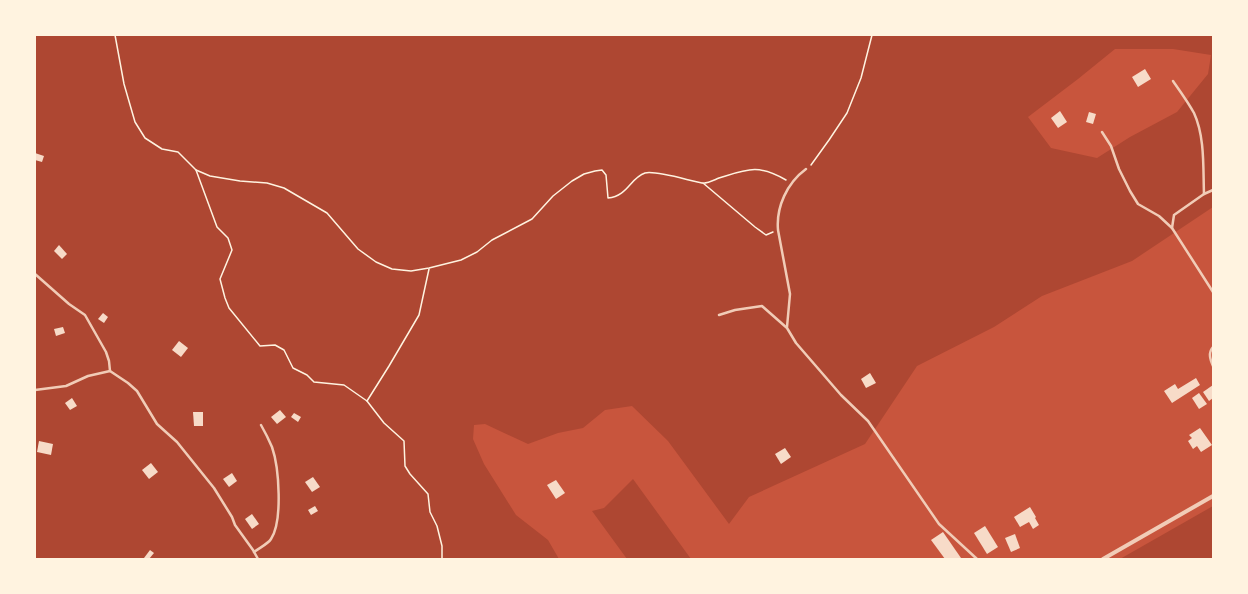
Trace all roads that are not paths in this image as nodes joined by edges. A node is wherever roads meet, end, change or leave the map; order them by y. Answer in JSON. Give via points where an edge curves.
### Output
{"nodes":[{"id":1,"x":1173,"y":81,"type":"dead end"},
{"id":2,"x":1102,"y":132,"type":"dead end"},
{"id":3,"x":806,"y":169,"type":"road end"},
{"id":4,"x":1213,"y":190,"type":"edge"},
{"id":5,"x":1204,"y":194,"type":"junction"},
{"id":6,"x":1172,"y":228,"type":"junction"},
{"id":7,"x":35,"y":274,"type":"edge"},
{"id":8,"x":1213,"y":292,"type":"edge"},
{"id":9,"x":719,"y":315,"type":"dead end"},
{"id":10,"x":787,"y":328,"type":"junction"},
{"id":11,"x":1213,"y":347,"type":"edge"},
{"id":12,"x":1213,"y":366,"type":"edge"},
{"id":13,"x":110,"y":371,"type":"junction"},
{"id":14,"x":35,"y":390,"type":"edge"},
{"id":15,"x":261,"y":425,"type":"dead end"},
{"id":16,"x":1213,"y":496,"type":"edge"},
{"id":17,"x":254,"y":552,"type":"junction"},
{"id":18,"x":258,"y":559,"type":"edge"},
{"id":19,"x":977,"y":559,"type":"edge"},
{"id":20,"x":1103,"y":559,"type":"edge"}],
"edges":[{"from":1,"to":5,"type":"lane","via":[[1194,113],[1199,129]]},
{"from":2,"to":6,"type":"lane","via":[[1138,204],[1160,216]]},
{"from":3,"to":10,"type":"lane","via":[[792,183],[778,211],[778,230],[790,294]]},
{"from":4,"to":5,"type":"lane"},
{"from":5,"to":6,"type":"lane","via":[[1174,215]]},
{"from":6,"to":8,"type":"lane"},
{"from":7,"to":13,"type":"lane","via":[[85,316],[106,352]]},
{"from":9,"to":10,"type":"lane","via":[[762,306]]},
{"from":10,"to":19,"type":"lane","via":[[796,343],[841,395],[868,421],[938,524]]},
{"from":11,"to":12,"type":"lane","via":[[1210,359]]},
{"from":13,"to":14,"type":"lane","via":[[88,376],[66,386]]},
{"from":13,"to":17,"type":"lane","via":[[137,391],[157,424],[177,442],[214,488]]},
{"from":15,"to":17,"type":"lane","via":[[272,448],[278,478],[279,510],[271,539]]},
{"from":16,"to":20,"type":"street"},
{"from":17,"to":18,"type":"lane"}]}
